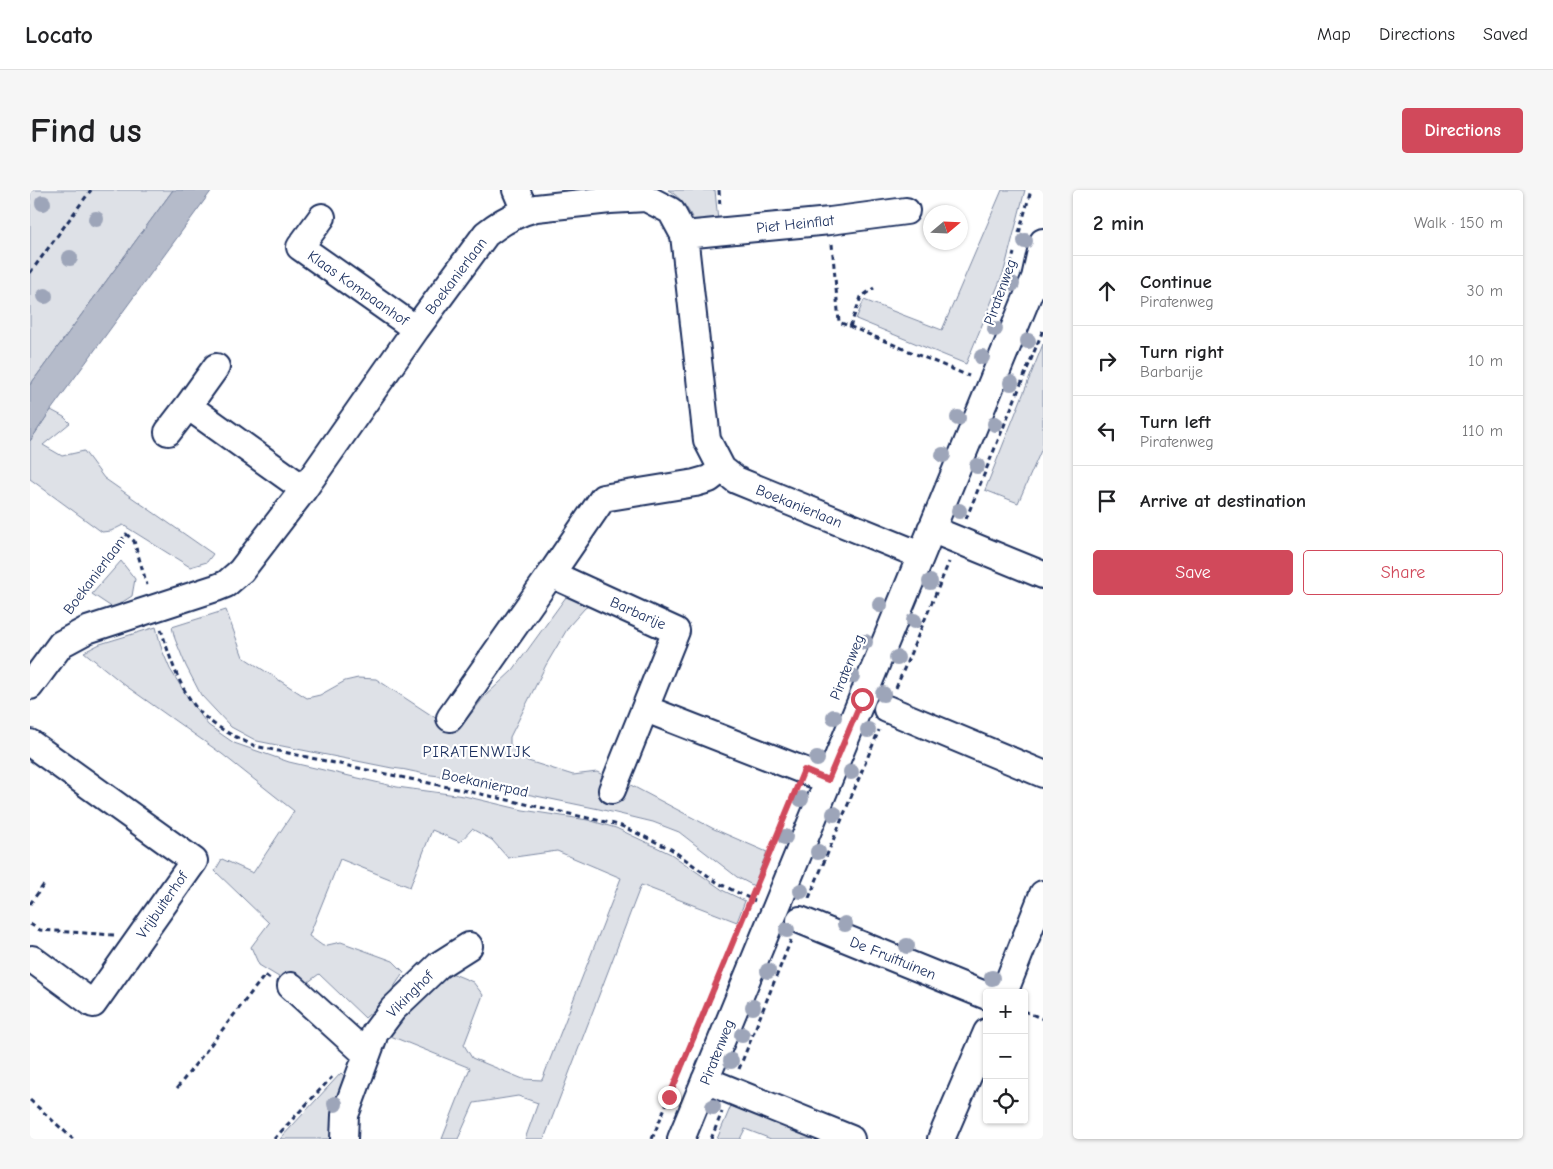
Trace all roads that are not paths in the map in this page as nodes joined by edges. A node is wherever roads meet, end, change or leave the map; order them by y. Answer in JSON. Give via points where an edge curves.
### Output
{"nodes":[{"id":1,"x":610,"y":195,"type":"edge"},
{"id":2,"x":521,"y":200,"type":"edge"},
{"id":3,"x":906,"y":210,"type":"dead end"},
{"id":4,"x":322,"y":217,"type":"dead end"},
{"id":5,"x":684,"y":235,"type":"junction"},
{"id":6,"x":1031,"y":239,"type":"edge"},
{"id":7,"x":416,"y":329,"type":"junction"},
{"id":8,"x":216,"y":367,"type":"dead end"},
{"id":9,"x":188,"y":406,"type":"junction"},
{"id":10,"x":168,"y":432,"type":"dead end"},
{"id":11,"x":722,"y":469,"type":"junction"},
{"id":12,"x":304,"y":489,"type":"junction"},
{"id":13,"x":931,"y":530,"type":"junction"},
{"id":14,"x":920,"y":555,"type":"junction"},
{"id":15,"x":550,"y":574,"type":"junction"},
{"id":16,"x":1043,"y":575,"type":"edge"},
{"id":17,"x":30,"y":686,"type":"edge"},
{"id":18,"x":646,"y":709,"type":"junction"},
{"id":19,"x":887,"y":709,"type":"road end"},
{"id":20,"x":450,"y":718,"type":"dead end"},
{"id":21,"x":30,"y":743,"type":"edge"},
{"id":22,"x":1043,"y":774,"type":"edge"},
{"id":23,"x":828,"y":780,"type":"junction"},
{"id":24,"x":612,"y":790,"type":"dead end"},
{"id":25,"x":1043,"y":894,"type":"edge"},
{"id":26,"x":800,"y":920,"type":"road end"},
{"id":27,"x":469,"y":946,"type":"dead end"},
{"id":28,"x":32,"y":959,"type":"dead end"},
{"id":29,"x":291,"y":986,"type":"road end"},
{"id":30,"x":1006,"y":989,"type":"edge"},
{"id":31,"x":983,"y":994,"type":"edge"},
{"id":32,"x":986,"y":1034,"type":"edge"},
{"id":33,"x":366,"y":1054,"type":"junction"},
{"id":34,"x":705,"y":1080,"type":"junction"},
{"id":35,"x":344,"y":1139,"type":"edge"},
{"id":36,"x":681,"y":1139,"type":"edge"},
{"id":37,"x":851,"y":1139,"type":"edge"},
{"id":38,"x":941,"y":1139,"type":"edge"}],
"edges":[{"from":1,"to":2,"type":"street","name":"Boekanierlaan","via":[[536,208]]},
{"from":1,"to":5,"type":"street","name":"Boekanierlaan","via":[[646,198],[671,211]]},
{"from":2,"to":7,"type":"street","name":"Boekanierlaan","via":[[486,234]]},
{"from":3,"to":5,"type":"street","name":"Piet Heinflat"},
{"from":4,"to":7,"type":"street","name":"Klaas Kompaanhof","via":[[294,255]]},
{"from":5,"to":11,"type":"street","name":"Boekanierlaan","via":[[707,440]]},
{"from":6,"to":13,"type":"street","name":"Piratenweg","via":[[1035,278],[979,380]]},
{"from":7,"to":12,"type":"street","name":"Boekanierlaan"},
{"from":8,"to":9,"type":"street"},
{"from":9,"to":10,"type":"street"},
{"from":9,"to":12,"type":"street"},
{"from":11,"to":14,"type":"street","name":"Boekanierlaan","via":[[736,480]]},
{"from":11,"to":15,"type":"street","via":[[709,479],[695,483],[604,498]]},
{"from":12,"to":17,"type":"street","name":"Boekanierlaan","via":[[241,571],[226,584],[70,637],[60,644]]},
{"from":13,"to":14,"type":"street","name":"Piratenweg"},
{"from":13,"to":16,"type":"street"},
{"from":14,"to":23,"type":"street","name":"Piratenweg"},
{"from":15,"to":18,"type":"street","name":"Barbarije","via":[[676,631]]},
{"from":15,"to":20,"type":"street"},
{"from":18,"to":23,"type":"street"},
{"from":18,"to":24,"type":"street","name":"Barbarije"},
{"from":19,"to":22,"type":"street"},
{"from":21,"to":28,"type":"street","name":"Vrijbuiterhof","via":[[194,861],[92,1004]]},
{"from":23,"to":34,"type":"street","name":"Piratenweg"},
{"from":25,"to":30,"type":"street"},
{"from":26,"to":31,"type":"street","name":"De Fruittuinen"},
{"from":27,"to":33,"type":"street","name":"Vikinghof","via":[[439,965],[393,1009],[375,1033]]},
{"from":29,"to":33,"type":"street"},
{"from":32,"to":38,"type":"street"},
{"from":33,"to":35,"type":"street","name":"Vikinghof","via":[[345,1115]]},
{"from":34,"to":36,"type":"street","name":"Piratenweg"},
{"from":34,"to":37,"type":"street"}]}
